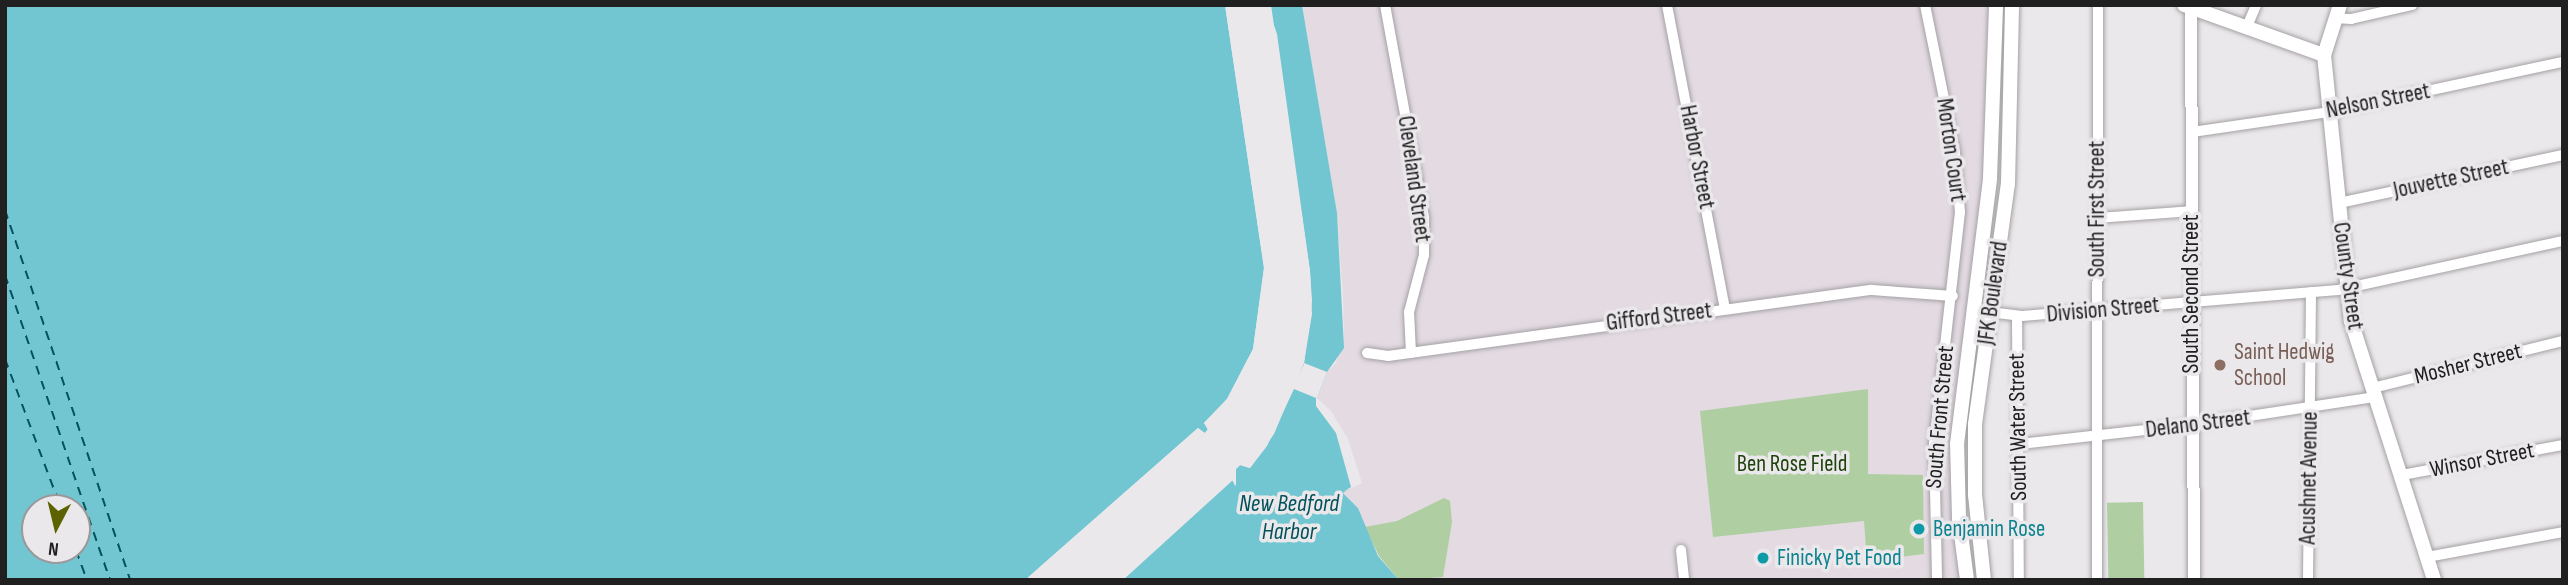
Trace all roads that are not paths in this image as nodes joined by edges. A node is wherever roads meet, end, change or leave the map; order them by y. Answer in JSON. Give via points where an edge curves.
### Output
{"nodes":[{"id":1,"x":1385,"y":5,"type":"edge"},
{"id":2,"x":1667,"y":5,"type":"edge"},
{"id":3,"x":1925,"y":5,"type":"edge"},
{"id":4,"x":1996,"y":5,"type":"edge"},
{"id":5,"x":2012,"y":5,"type":"edge"},
{"id":6,"x":2098,"y":5,"type":"edge"},
{"id":7,"x":2256,"y":5,"type":"edge"},
{"id":8,"x":2412,"y":5,"type":"edge"},
{"id":9,"x":2187,"y":7,"type":"edge"},
{"id":10,"x":2337,"y":11,"type":"edge"},
{"id":11,"x":2246,"y":29,"type":"junction"},
{"id":12,"x":2324,"y":55,"type":"junction"},
{"id":13,"x":2563,"y":62,"type":"edge"},
{"id":14,"x":2329,"y":112,"type":"junction"},
{"id":15,"x":2192,"y":132,"type":"junction"},
{"id":16,"x":2563,"y":155,"type":"edge"},
{"id":17,"x":2339,"y":203,"type":"junction"},
{"id":18,"x":2192,"y":211,"type":"junction"},
{"id":19,"x":2096,"y":218,"type":"junction"},
{"id":20,"x":2563,"y":240,"type":"edge"},
{"id":21,"x":2348,"y":287,"type":"junction"},
{"id":22,"x":2311,"y":292,"type":"junction"},
{"id":23,"x":1953,"y":296,"type":"junction"},
{"id":24,"x":2192,"y":302,"type":"junction"},
{"id":25,"x":1725,"y":309,"type":"junction"},
{"id":26,"x":1973,"y":310,"type":"junction"},
{"id":27,"x":2098,"y":310,"type":"junction"},
{"id":28,"x":1991,"y":313,"type":"junction"},
{"id":29,"x":2017,"y":316,"type":"junction"},
{"id":30,"x":2563,"y":341,"type":"edge"},
{"id":31,"x":1367,"y":353,"type":"dead end"},
{"id":32,"x":1410,"y":353,"type":"junction"},
{"id":33,"x":2374,"y":393,"type":"junction"},
{"id":34,"x":2310,"y":409,"type":"junction"},
{"id":35,"x":2190,"y":425,"type":"junction"},
{"id":36,"x":2100,"y":436,"type":"junction"},
{"id":37,"x":2020,"y":444,"type":"junction"},
{"id":38,"x":2563,"y":445,"type":"edge"},
{"id":39,"x":2402,"y":475,"type":"junction"},
{"id":40,"x":2563,"y":532,"type":"edge"},
{"id":41,"x":1681,"y":550,"type":"dead end"},
{"id":42,"x":2427,"y":557,"type":"junction"},
{"id":43,"x":1684,"y":580,"type":"edge"},
{"id":44,"x":1937,"y":580,"type":"edge"},
{"id":45,"x":1967,"y":580,"type":"edge"},
{"id":46,"x":1984,"y":580,"type":"edge"},
{"id":47,"x":2019,"y":580,"type":"edge"},
{"id":48,"x":2097,"y":580,"type":"edge"},
{"id":49,"x":2194,"y":580,"type":"edge"},
{"id":50,"x":2308,"y":580,"type":"edge"},
{"id":51,"x":2434,"y":580,"type":"edge"}],
"edges":[{"from":1,"to":32,"type":"street","name":"Cleveland Street","via":[[1423,218],[1424,255],[1409,312]]},
{"from":2,"to":25,"type":"street","name":"Harbor Street"},
{"from":3,"to":23,"type":"street","name":"Morton Court","via":[[1959,183],[1960,233]]},
{"from":4,"to":26,"type":"main road","name":"JFK Boulevard","via":[[1993,144]]},
{"from":5,"to":28,"type":"main road","name":"JFK Boulevard","via":[[2011,150]]},
{"from":6,"to":19,"type":"street","name":"South First Street"},
{"from":7,"to":11,"type":"street"},
{"from":8,"to":10,"type":"street","via":[[2351,19]]},
{"from":9,"to":11,"type":"main road"},
{"from":9,"to":15,"type":"street","name":"South Second Street"},
{"from":10,"to":12,"type":"main road","name":"County Street"},
{"from":11,"to":12,"type":"main road"},
{"from":12,"to":14,"type":"main road","name":"County Street"},
{"from":13,"to":14,"type":"street","name":"Nelson Street"},
{"from":14,"to":15,"type":"street","name":"Nelson Street"},
{"from":14,"to":17,"type":"main road","name":"County Street"},
{"from":15,"to":18,"type":"street","name":"South Second Street"},
{"from":16,"to":17,"type":"street","name":"Jouvette Street"},
{"from":17,"to":21,"type":"main road","name":"County Street"},
{"from":18,"to":19,"type":"street"},
{"from":18,"to":24,"type":"street","name":"South Second Street"},
{"from":19,"to":27,"type":"street","name":"South First Street"},
{"from":20,"to":21,"type":"street","name":"Division Street"},
{"from":21,"to":22,"type":"street","name":"Division Street"},
{"from":21,"to":33,"type":"main road","name":"County Street","via":[[2351,321]]},
{"from":22,"to":24,"type":"street","name":"Division Street"},
{"from":22,"to":34,"type":"street","name":"Acushnet Avenue"},
{"from":23,"to":25,"type":"street","name":"Gifford Street","via":[[1872,290]]},
{"from":23,"to":44,"type":"street","name":"South Front Street","via":[[1934,444]]},
{"from":24,"to":27,"type":"street","name":"Division Street"},
{"from":24,"to":35,"type":"street","name":"South Second Street"},
{"from":25,"to":32,"type":"street","name":"Gifford Street"},
{"from":26,"to":28,"type":"street","name":"Division Street"},
{"from":26,"to":45,"type":"main road","name":"JFK Boulevard","via":[[1957,444],[1958,506]]},
{"from":27,"to":29,"type":"street","name":"Division Street"},
{"from":27,"to":36,"type":"street","name":"South First Street"},
{"from":28,"to":29,"type":"street","name":"Division Street"},
{"from":28,"to":46,"type":"main road","name":"JFK Boulevard","via":[[1975,443]]},
{"from":29,"to":37,"type":"street","name":"South Water Street"},
{"from":30,"to":33,"type":"street","name":"Mosher Street"},
{"from":31,"to":32,"type":"street","name":"Gifford Street"},
{"from":33,"to":34,"type":"street","name":"Delano Street"},
{"from":33,"to":39,"type":"main road","name":"County Street"},
{"from":34,"to":35,"type":"street","name":"Delano Street"},
{"from":34,"to":50,"type":"street","name":"Acushnet Avenue"},
{"from":35,"to":36,"type":"street","name":"Delano Street"},
{"from":35,"to":49,"type":"street","name":"South Second Street"},
{"from":36,"to":37,"type":"street","name":"Delano Street"},
{"from":36,"to":48,"type":"street","name":"South First Street"},
{"from":37,"to":47,"type":"street","name":"South Water Street"},
{"from":38,"to":39,"type":"street","name":"Winsor Street"},
{"from":39,"to":42,"type":"main road","name":"County Street"},
{"from":40,"to":42,"type":"street"},
{"from":41,"to":43,"type":"street"},
{"from":42,"to":51,"type":"main road","name":"County Street"}]}
